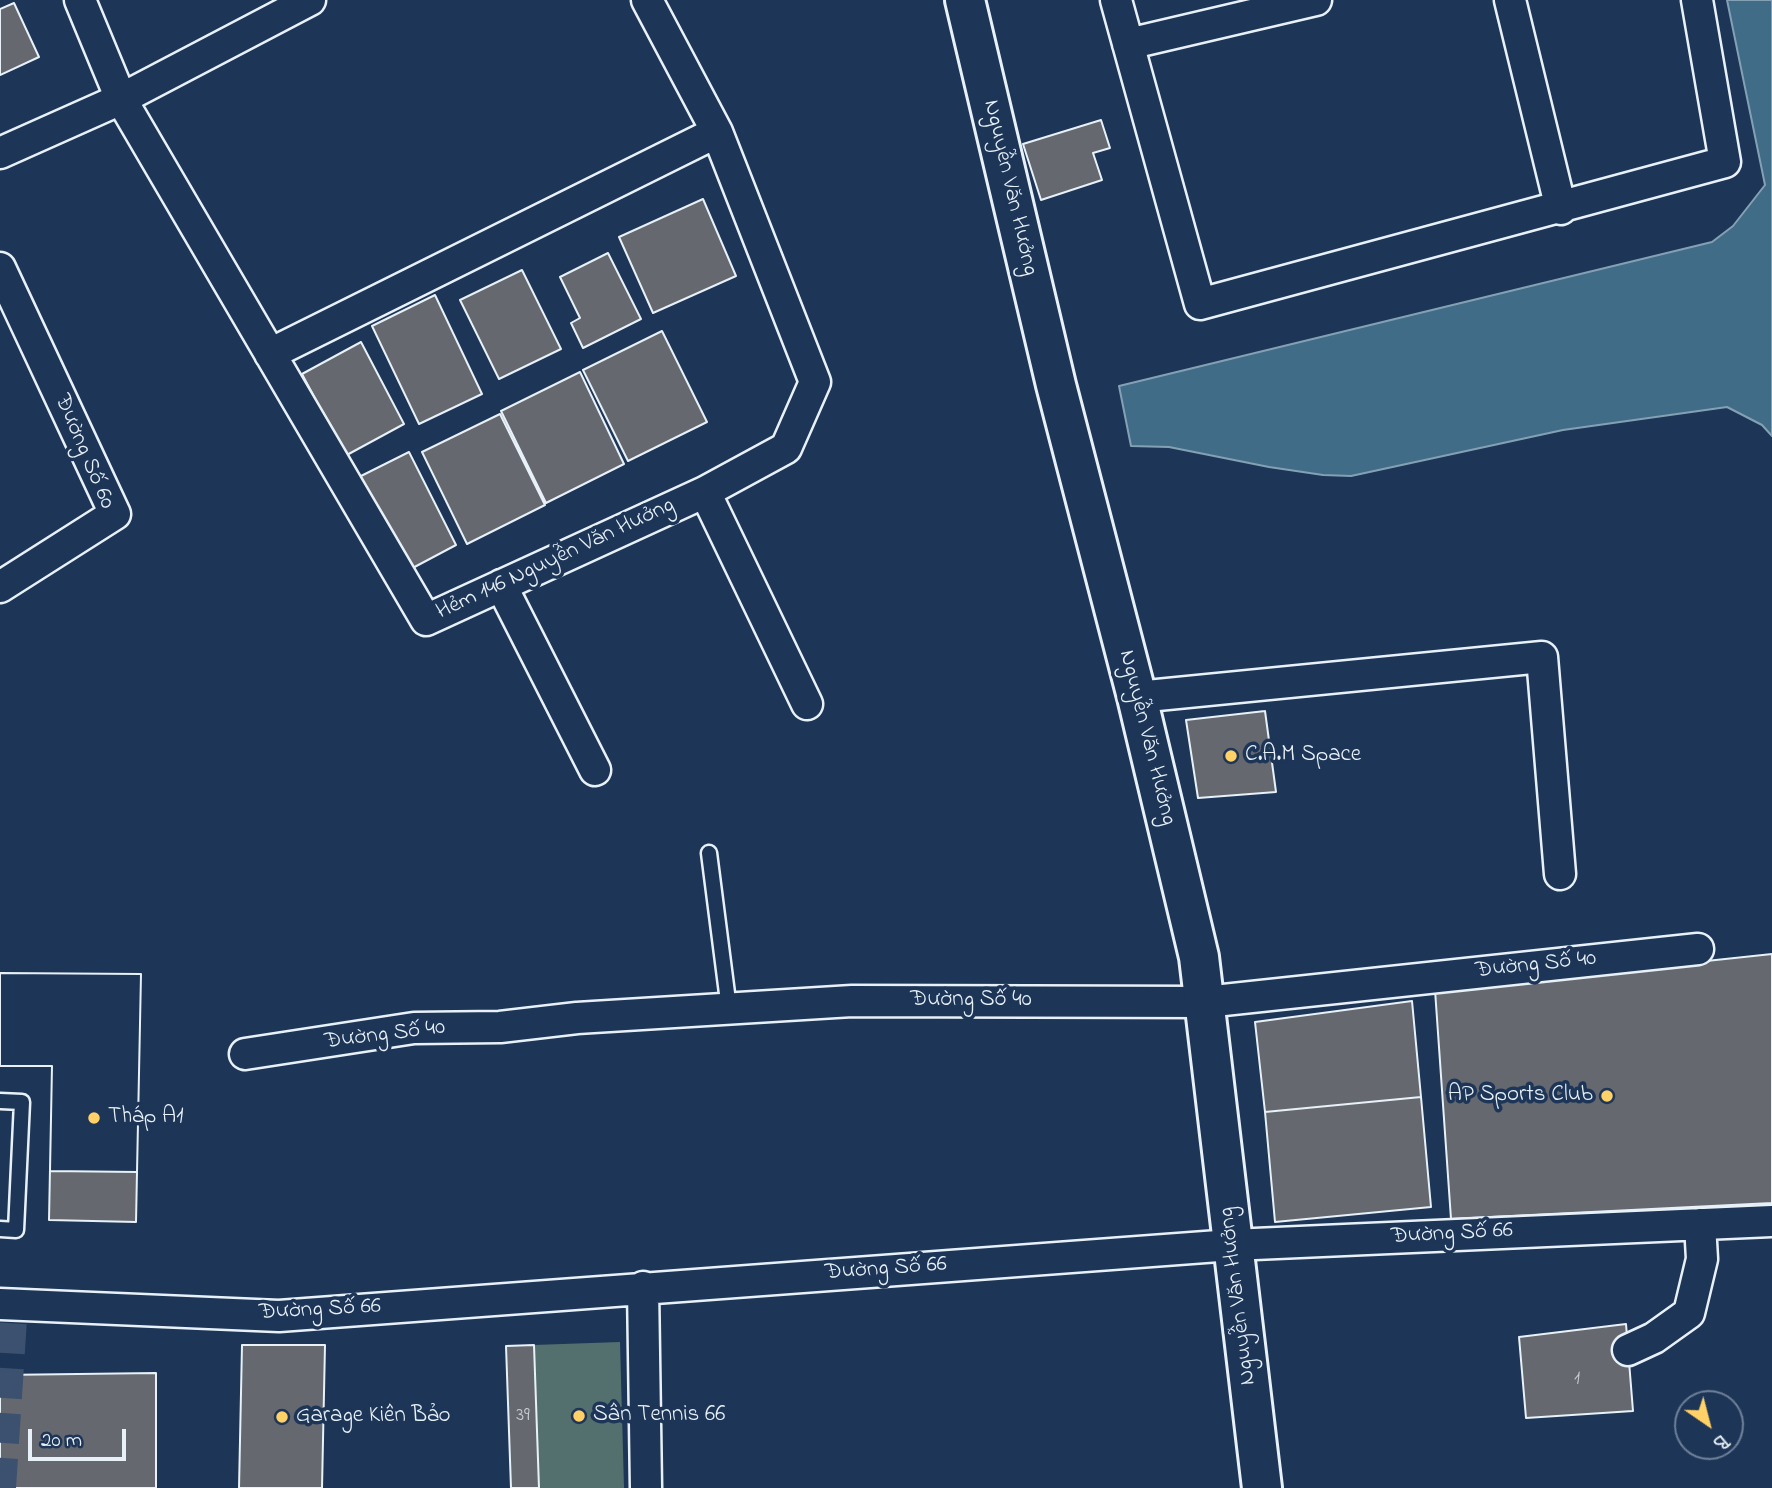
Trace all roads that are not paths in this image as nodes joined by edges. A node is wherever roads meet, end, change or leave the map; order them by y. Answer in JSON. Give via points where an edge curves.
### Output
{"nodes":[{"id":1,"x":80,"y":0,"type":"edge"},
{"id":2,"x":310,"y":0,"type":"edge"},
{"id":3,"x":647,"y":0,"type":"edge"},
{"id":4,"x":965,"y":0,"type":"edge"},
{"id":5,"x":1116,"y":0,"type":"edge"},
{"id":6,"x":1316,"y":0,"type":"edge"},
{"id":7,"x":1510,"y":0,"type":"edge"},
{"id":8,"x":1696,"y":0,"type":"edge"},
{"id":9,"x":1128,"y":44,"type":"junction"},
{"id":10,"x":121,"y":99,"type":"junction"},
{"id":11,"x":717,"y":132,"type":"junction"},
{"id":12,"x":0,"y":153,"type":"edge"},
{"id":13,"x":1561,"y":209,"type":"junction"},
{"id":14,"x":0,"y":268,"type":"edge"},
{"id":15,"x":270,"y":354,"type":"junction"},
{"id":16,"x":705,"y":492,"type":"junction"},
{"id":17,"x":501,"y":585,"type":"junction"},
{"id":18,"x":0,"y":587,"type":"edge"},
{"id":19,"x":1137,"y":697,"type":"junction"},
{"id":20,"x":807,"y":705,"type":"dead end"},
{"id":21,"x":595,"y":771,"type":"dead end"},
{"id":22,"x":709,"y":853,"type":"dead end"},
{"id":23,"x":1560,"y":874,"type":"dead end"},
{"id":24,"x":1698,"y":948,"type":"dead end"},
{"id":25,"x":1205,"y":1002,"type":"junction"},
{"id":26,"x":729,"y":1009,"type":"junction"},
{"id":27,"x":244,"y":1054,"type":"dead end"},
{"id":28,"x":0,"y":1101,"type":"edge"},
{"id":29,"x":1772,"y":1221,"type":"edge"},
{"id":30,"x":1700,"y":1224,"type":"junction"},
{"id":31,"x":0,"y":1229,"type":"edge"},
{"id":32,"x":1232,"y":1245,"type":"junction"},
{"id":33,"x":643,"y":1287,"type":"junction"},
{"id":34,"x":0,"y":1304,"type":"edge"},
{"id":35,"x":1628,"y":1350,"type":"dead end"},
{"id":36,"x":646,"y":1488,"type":"edge"},
{"id":37,"x":1262,"y":1488,"type":"edge"}],
"edges":[{"from":1,"to":10,"type":"street","name":"Hẻm 146 Nguyễn Văn Hưởng"},
{"from":2,"to":10,"type":"street"},
{"from":3,"to":11,"type":"street","name":"Hẻm 146 Nguyễn Văn Hưởng"},
{"from":4,"to":19,"type":"main road","name":"Nguyễn Văn Hưởng","via":[[1056,385]]},
{"from":5,"to":9,"type":"street"},
{"from":6,"to":9,"type":"street"},
{"from":7,"to":13,"type":"street"},
{"from":8,"to":13,"type":"street","via":[[1726,162]]},
{"from":9,"to":13,"type":"street","via":[[1200,304]]},
{"from":10,"to":12,"type":"street"},
{"from":10,"to":15,"type":"street","name":"Hẻm 146 Nguyễn Văn Hưởng"},
{"from":11,"to":15,"type":"street"},
{"from":11,"to":16,"type":"street","name":"Hẻm 146 Nguyễn Văn Hưởng","via":[[815,382],[786,448]]},
{"from":14,"to":18,"type":"street","name":"Đường Số 60","via":[[115,514]]},
{"from":15,"to":17,"type":"street","name":"Hẻm 146 Nguyễn Văn Hưởng","via":[[426,620]]},
{"from":16,"to":17,"type":"street","name":"Hẻm 146 Nguyễn Văn Hưởng"},
{"from":16,"to":20,"type":"street"},
{"from":17,"to":21,"type":"street"},
{"from":19,"to":23,"type":"street","via":[[1542,657]]},
{"from":19,"to":25,"type":"main road","name":"Nguyễn Văn Hưởng","via":[[1199,957]]},
{"from":22,"to":26,"type":"lane"},
{"from":24,"to":25,"type":"street","name":"Đường Số 40"},
{"from":25,"to":26,"type":"street","name":"Đường Số 40","via":[[852,1001]]},
{"from":25,"to":32,"type":"main road","name":"Nguyễn Văn Hưởng"},
{"from":26,"to":27,"type":"street","name":"Đường Số 40","via":[[500,1027],[414,1028]]},
{"from":28,"to":31,"type":"lane","via":[[22,1102],[16,1230]]},
{"from":29,"to":30,"type":"street","name":"Đường Số 66"},
{"from":30,"to":32,"type":"street","name":"Đường Số 66"},
{"from":30,"to":35,"type":"street","via":[[1702,1259],[1689,1313]]},
{"from":32,"to":33,"type":"street","name":"Đường Số 66"},
{"from":32,"to":37,"type":"main road","name":"Nguyễn Văn Hưởng"},
{"from":33,"to":34,"type":"street","name":"Đường Số 66","via":[[279,1316]]},
{"from":33,"to":36,"type":"street"}]}
